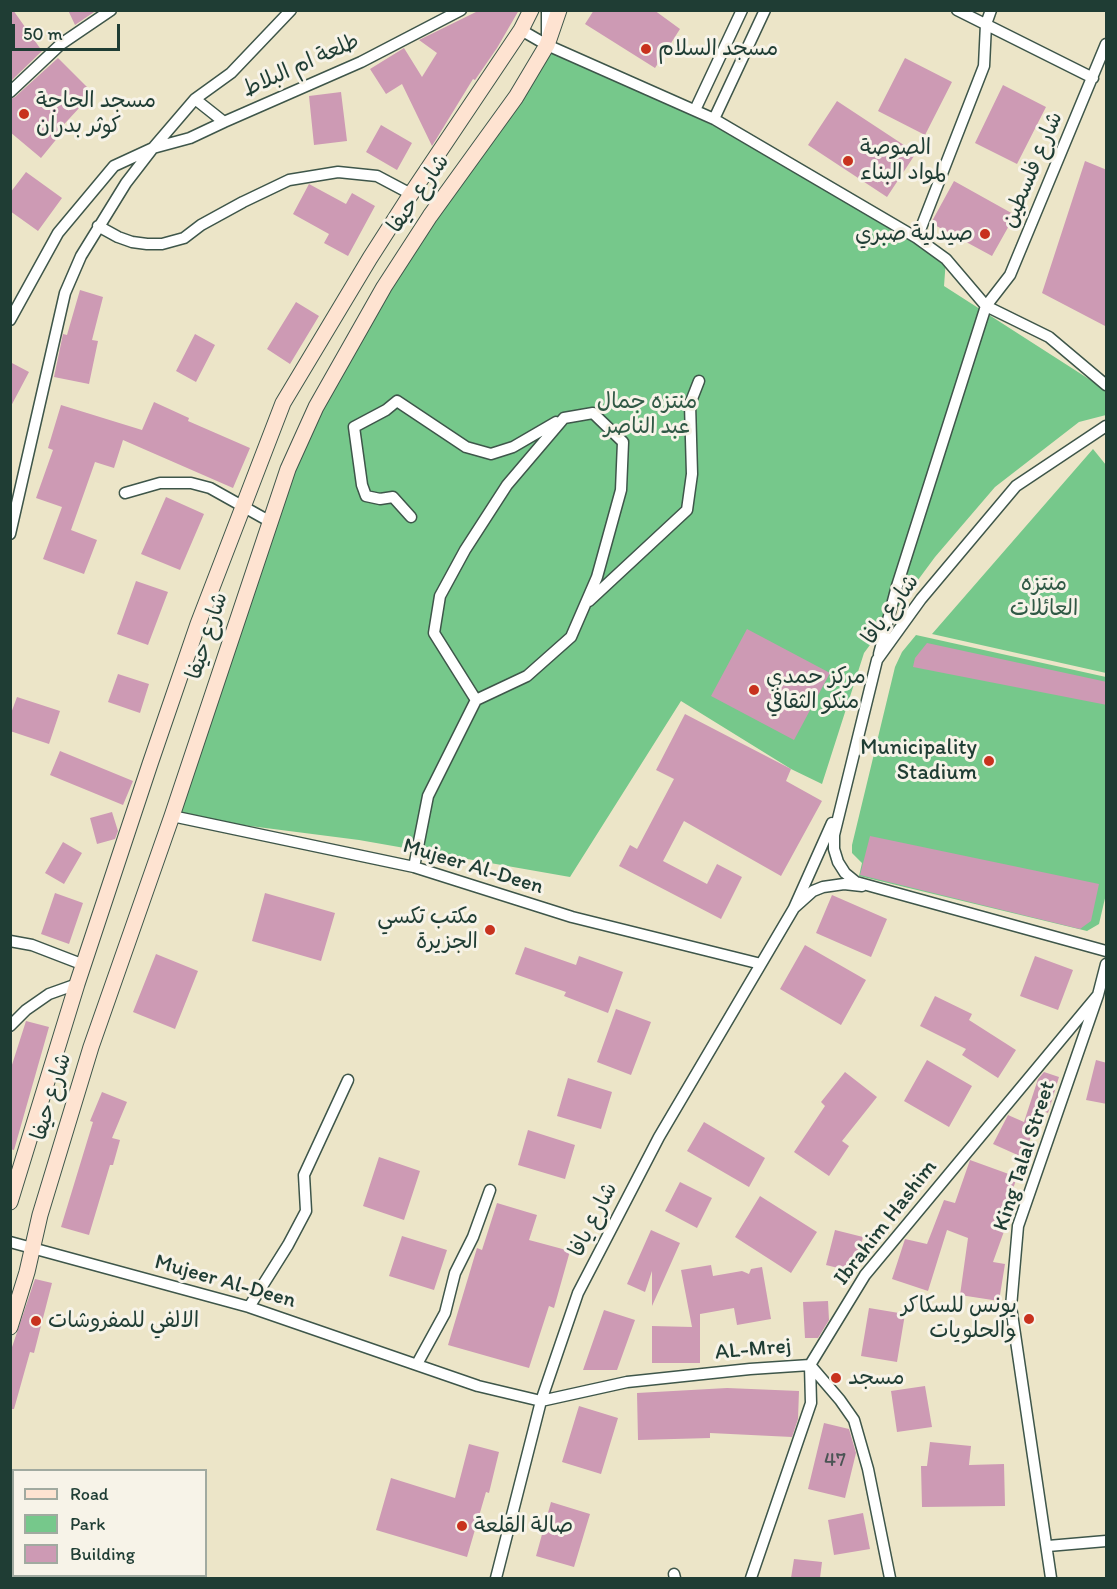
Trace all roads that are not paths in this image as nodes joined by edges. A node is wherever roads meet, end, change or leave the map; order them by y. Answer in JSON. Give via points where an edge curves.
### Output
{"nodes":[{"id":1,"x":111,"y":10,"type":"edge"},
{"id":2,"x":291,"y":10,"type":"edge"},
{"id":3,"x":461,"y":10,"type":"edge"},
{"id":4,"x":531,"y":10,"type":"edge"},
{"id":5,"x":547,"y":10,"type":"edge"},
{"id":6,"x":559,"y":10,"type":"edge"},
{"id":7,"x":742,"y":10,"type":"edge"},
{"id":8,"x":765,"y":10,"type":"edge"},
{"id":9,"x":957,"y":10,"type":"edge"},
{"id":10,"x":991,"y":10,"type":"edge"},
{"id":11,"x":986,"y":24,"type":"junction"},
{"id":12,"x":521,"y":30,"type":"junction"},
{"id":13,"x":1107,"y":44,"type":"edge"},
{"id":14,"x":547,"y":45,"type":"junction"},
{"id":15,"x":1093,"y":78,"type":"junction"},
{"id":16,"x":10,"y":92,"type":"edge"},
{"id":17,"x":195,"y":99,"type":"junction"},
{"id":18,"x":695,"y":110,"type":"junction"},
{"id":19,"x":714,"y":119,"type":"junction"},
{"id":20,"x":176,"y":122,"type":"junction"},
{"id":21,"x":224,"y":122,"type":"junction"},
{"id":22,"x":190,"y":138,"type":"junction"},
{"id":23,"x":153,"y":148,"type":"junction"},
{"id":24,"x":411,"y":194,"type":"junction"},
{"id":25,"x":98,"y":226,"type":"junction"},
{"id":26,"x":917,"y":238,"type":"junction"},
{"id":27,"x":986,"y":306,"type":"junction"},
{"id":28,"x":10,"y":320,"type":"edge"},
{"id":29,"x":699,"y":381,"type":"dead end"},
{"id":30,"x":1107,"y":385,"type":"edge"},
{"id":31,"x":564,"y":418,"type":"junction"},
{"id":32,"x":1107,"y":426,"type":"edge"},
{"id":33,"x":125,"y":493,"type":"dead end"},
{"id":34,"x":243,"y":507,"type":"junction"},
{"id":35,"x":411,"y":517,"type":"dead end"},
{"id":36,"x":269,"y":521,"type":"junction"},
{"id":37,"x":10,"y":534,"type":"edge"},
{"id":38,"x":584,"y":605,"type":"junction"},
{"id":39,"x":877,"y":660,"type":"junction"},
{"id":40,"x":476,"y":700,"type":"junction"},
{"id":41,"x":844,"y":796,"type":"junction"},
{"id":42,"x":172,"y":816,"type":"junction"},
{"id":43,"x":414,"y":867,"type":"junction"},
{"id":44,"x":870,"y":887,"type":"junction"},
{"id":45,"x":794,"y":908,"type":"junction"},
{"id":46,"x":10,"y":941,"type":"edge"},
{"id":47,"x":1107,"y":951,"type":"edge"},
{"id":48,"x":761,"y":964,"type":"junction"},
{"id":49,"x":1107,"y":964,"type":"edge"},
{"id":50,"x":84,"y":965,"type":"junction"},
{"id":51,"x":77,"y":984,"type":"junction"},
{"id":52,"x":1098,"y":995,"type":"junction"},
{"id":53,"x":10,"y":1026,"type":"edge"},
{"id":54,"x":348,"y":1080,"type":"dead end"},
{"id":55,"x":490,"y":1190,"type":"dead end"},
{"id":56,"x":10,"y":1202,"type":"edge"},
{"id":57,"x":10,"y":1242,"type":"edge"},
{"id":58,"x":33,"y":1249,"type":"junction"},
{"id":59,"x":249,"y":1307,"type":"junction"},
{"id":60,"x":10,"y":1327,"type":"edge"},
{"id":61,"x":417,"y":1364,"type":"junction"},
{"id":62,"x":810,"y":1365,"type":"junction"},
{"id":63,"x":541,"y":1401,"type":"junction"},
{"id":64,"x":1107,"y":1540,"type":"edge"},
{"id":65,"x":1048,"y":1546,"type":"junction"},
{"id":66,"x":496,"y":1578,"type":"edge"},
{"id":67,"x":751,"y":1578,"type":"edge"},
{"id":68,"x":890,"y":1578,"type":"edge"},
{"id":69,"x":1051,"y":1578,"type":"edge"}],
"edges":[{"from":1,"to":16,"type":"street","via":[[61,44]]},
{"from":2,"to":17,"type":"street","via":[[231,73]]},
{"from":3,"to":21,"type":"street","name":"طلعة ام البلاط","via":[[361,62]]},
{"from":4,"to":12,"type":"main road","name":"شارع حيفا"},
{"from":5,"to":14,"type":"street"},
{"from":6,"to":14,"type":"main road","name":"شارع حيفا"},
{"from":7,"to":18,"type":"street"},
{"from":8,"to":19,"type":"street"},
{"from":9,"to":11,"type":"street"},
{"from":10,"to":11,"type":"street"},
{"from":11,"to":15,"type":"street"},
{"from":11,"to":26,"type":"street","via":[[984,66]]},
{"from":12,"to":14,"type":"street"},
{"from":12,"to":24,"type":"main road","name":"شارع حيفا"},
{"from":13,"to":15,"type":"street","name":"شارع فلسطين"},
{"from":14,"to":18,"type":"street"},
{"from":14,"to":36,"type":"main road","name":"شارع حيفا","via":[[367,316],[306,427]]},
{"from":15,"to":27,"type":"street","name":"شارع فلسطين","via":[[1010,275]]},
{"from":17,"to":20,"type":"street"},
{"from":17,"to":21,"type":"street"},
{"from":18,"to":19,"type":"street"},
{"from":19,"to":26,"type":"street"},
{"from":20,"to":22,"type":"street"},
{"from":20,"to":23,"type":"street"},
{"from":21,"to":22,"type":"street","name":"طلعة ام البلاط"},
{"from":22,"to":23,"type":"street","name":"طلعة ام البلاط"},
{"from":23,"to":25,"type":"street"},
{"from":23,"to":28,"type":"street","via":[[114,166],[58,232]]},
{"from":24,"to":25,"type":"street","via":[[376,176],[338,172],[289,180],[201,225],[184,238],[162,244],[132,242]]},
{"from":24,"to":34,"type":"main road","name":"شارع حيفا","via":[[283,404]]},
{"from":25,"to":37,"type":"street","via":[[65,293]]},
{"from":26,"to":27,"type":"street","via":[[946,259]]},
{"from":27,"to":30,"type":"street","via":[[1050,337]]},
{"from":27,"to":39,"type":"street"},
{"from":29,"to":38,"type":"street","via":[[690,404],[692,474],[687,510]]},
{"from":31,"to":35,"type":"street","via":[[513,447],[491,454],[466,447],[397,401],[354,427],[366,496],[393,496]]},
{"from":31,"to":38,"type":"street","via":[[593,413],[623,442],[621,489],[597,577]]},
{"from":31,"to":40,"type":"street","via":[[507,484],[440,596],[434,633]]},
{"from":32,"to":39,"type":"street","name":"شارع يافا","via":[[1016,486],[921,599]]},
{"from":33,"to":34,"type":"street","via":[[160,483],[191,483],[210,488]]},
{"from":34,"to":36,"type":"street"},
{"from":34,"to":50,"type":"main road","name":"شارع حيفا","via":[[198,624]]},
{"from":36,"to":42,"type":"main road","name":"شارع حيفا"},
{"from":38,"to":40,"type":"street","via":[[570,637],[527,676]]},
{"from":39,"to":41,"type":"street","name":"شارع يافا"},
{"from":40,"to":43,"type":"street","via":[[428,796]]},
{"from":41,"to":44,"type":"street","name":"شارع يافا","via":[[834,849],[842,868],[856,882]]},
{"from":41,"to":45,"type":"street"},
{"from":42,"to":43,"type":"street","name":"Mujeer Al-Deen"},
{"from":42,"to":58,"type":"main road","name":"شارع حيفا","via":[[91,1047]]},
{"from":43,"to":48,"type":"street","name":"Mujeer Al-Deen","via":[[572,917]]},
{"from":44,"to":45,"type":"street","via":[[823,887]]},
{"from":44,"to":47,"type":"street"},
{"from":45,"to":48,"type":"street","name":"شارع يافا"},
{"from":46,"to":50,"type":"street"},
{"from":48,"to":63,"type":"street","name":"شارع يافا","via":[[659,1137],[578,1293]]},
{"from":49,"to":52,"type":"street","name":"King Talal Street"},
{"from":50,"to":51,"type":"main road","name":"شارع حيفا"},
{"from":51,"to":53,"type":"street","via":[[50,994]]},
{"from":51,"to":56,"type":"main road","name":"شارع حيفا"},
{"from":52,"to":62,"type":"street","name":"Ibrahim Hashim","via":[[865,1275]]},
{"from":52,"to":65,"type":"street","name":"King Talal Street","via":[[1018,1226],[1011,1307]]},
{"from":54,"to":59,"type":"street","via":[[304,1175],[306,1211]]},
{"from":55,"to":61,"type":"street","via":[[455,1273],[445,1313]]},
{"from":57,"to":58,"type":"street","name":"Mujeer Al-Deen"},
{"from":58,"to":59,"type":"street","name":"Mujeer Al-Deen"},
{"from":58,"to":60,"type":"main road","name":"شارع حيفا"},
{"from":59,"to":61,"type":"street","name":"Mujeer Al-Deen"},
{"from":61,"to":63,"type":"street","name":"Mujeer Al-Deen","via":[[478,1386]]},
{"from":62,"to":63,"type":"street","name":"AL-Mrej","via":[[627,1382]]},
{"from":62,"to":67,"type":"street","via":[[811,1403]]},
{"from":62,"to":68,"type":"street","name":"AL-Mrej","via":[[854,1420]]},
{"from":63,"to":66,"type":"street","name":"شارع يافا"},
{"from":64,"to":65,"type":"street"},
{"from":65,"to":69,"type":"street","name":"King Talal Street"}]}
